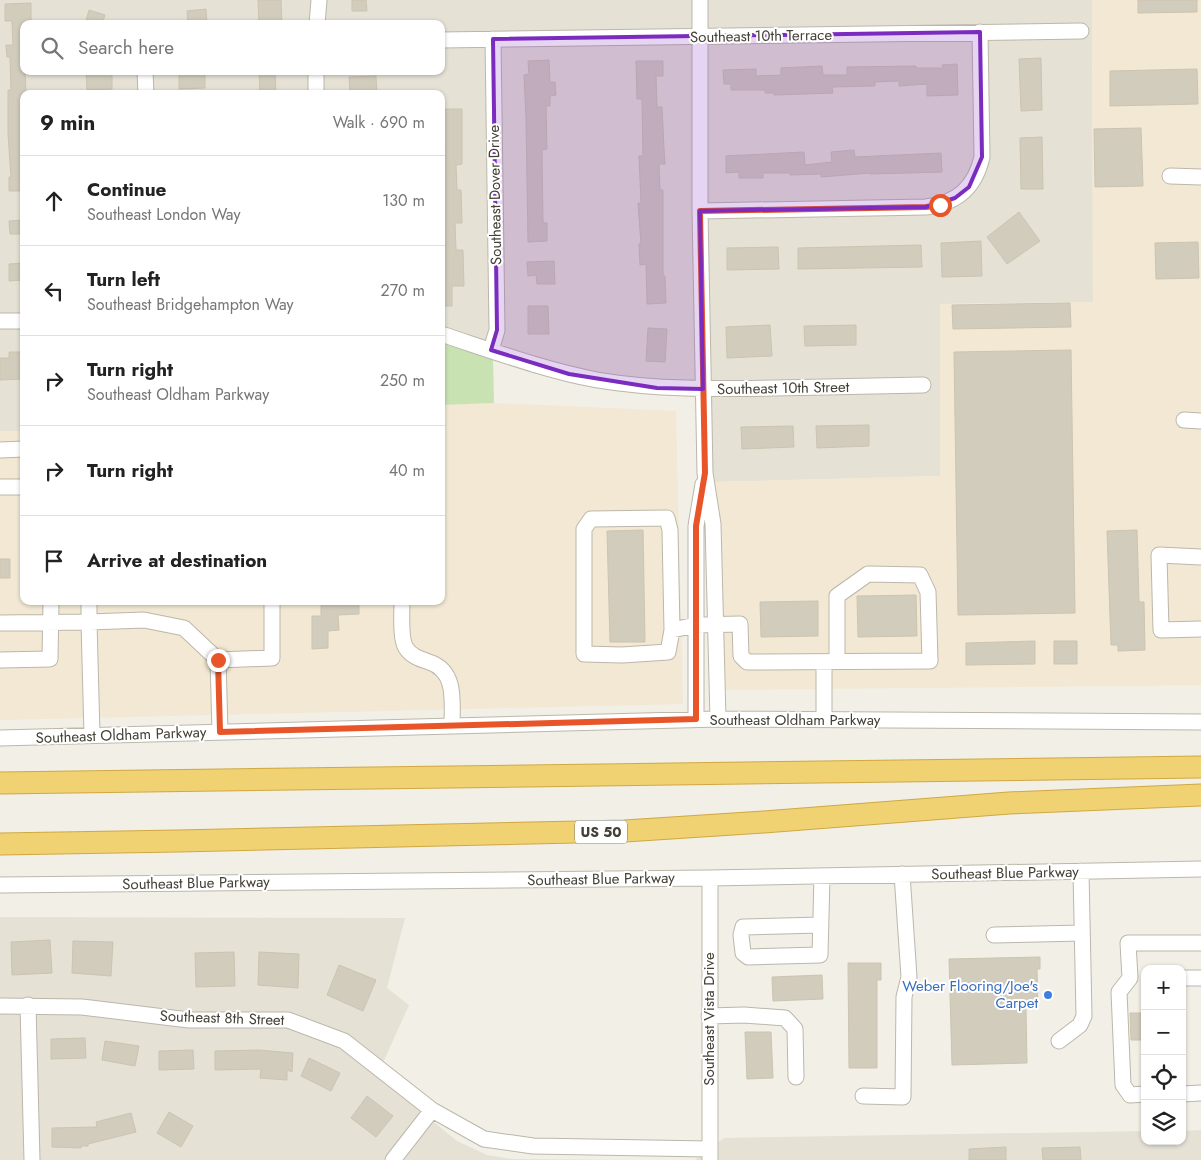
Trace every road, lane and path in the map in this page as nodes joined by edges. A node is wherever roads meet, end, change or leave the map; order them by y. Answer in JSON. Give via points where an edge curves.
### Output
{"nodes":[{"id":1,"x":319,"y":0,"type":"edge"},
{"id":2,"x":700,"y":0,"type":"edge"},
{"id":3,"x":317,"y":20,"type":"edge"},
{"id":4,"x":1081,"y":31,"type":"dead end"},
{"id":5,"x":980,"y":32,"type":"junction"},
{"id":6,"x":698,"y":37,"type":"junction"},
{"id":7,"x":493,"y":39,"type":"junction"},
{"id":8,"x":445,"y":40,"type":"edge"},
{"id":9,"x":145,"y":75,"type":"edge"},
{"id":10,"x":316,"y":75,"type":"edge"},
{"id":11,"x":146,"y":90,"type":"edge"},
{"id":12,"x":316,"y":90,"type":"edge"},
{"id":13,"x":1170,"y":176,"type":"dead end"},
{"id":14,"x":1201,"y":177,"type":"edge"},
{"id":15,"x":700,"y":211,"type":"junction"},
{"id":16,"x":0,"y":321,"type":"edge"},
{"id":17,"x":20,"y":321,"type":"edge"},
{"id":18,"x":445,"y":335,"type":"edge"},
{"id":19,"x":491,"y":350,"type":"junction"},
{"id":20,"x":923,"y":385,"type":"dead end"},
{"id":21,"x":703,"y":390,"type":"junction"},
{"id":22,"x":1184,"y":420,"type":"dead end"},
{"id":23,"x":1201,"y":421,"type":"edge"},
{"id":24,"x":20,"y":449,"type":"edge"},
{"id":25,"x":0,"y":450,"type":"edge"},
{"id":26,"x":705,"y":473,"type":"junction"},
{"id":27,"x":0,"y":487,"type":"edge"},
{"id":28,"x":20,"y":487,"type":"edge"},
{"id":29,"x":1201,"y":557,"type":"edge"},
{"id":30,"x":51,"y":605,"type":"edge"},
{"id":31,"x":89,"y":605,"type":"edge"},
{"id":32,"x":272,"y":605,"type":"edge"},
{"id":33,"x":402,"y":605,"type":"edge"},
{"id":34,"x":51,"y":622,"type":"junction"},
{"id":35,"x":89,"y":622,"type":"junction"},
{"id":36,"x":0,"y":623,"type":"edge"},
{"id":37,"x":716,"y":624,"type":"junction"},
{"id":38,"x":696,"y":625,"type":"junction"},
{"id":39,"x":1201,"y":629,"type":"edge"},
{"id":40,"x":672,"y":630,"type":"junction"},
{"id":41,"x":0,"y":660,"type":"edge"},
{"id":42,"x":218,"y":660,"type":"junction"},
{"id":43,"x":831,"y":662,"type":"junction"},
{"id":44,"x":696,"y":719,"type":"junction"},
{"id":45,"x":718,"y":719,"type":"junction"},
{"id":46,"x":824,"y":720,"type":"junction"},
{"id":47,"x":1201,"y":722,"type":"edge"},
{"id":48,"x":452,"y":726,"type":"junction"},
{"id":49,"x":220,"y":732,"type":"junction"},
{"id":50,"x":92,"y":736,"type":"junction"},
{"id":51,"x":0,"y":738,"type":"edge"},
{"id":52,"x":1201,"y":767,"type":"edge"},
{"id":53,"x":0,"y":783,"type":"edge"},
{"id":54,"x":1201,"y":795,"type":"edge"},
{"id":55,"x":0,"y":844,"type":"edge"},
{"id":56,"x":1201,"y":869,"type":"edge"},
{"id":57,"x":1081,"y":871,"type":"junction"},
{"id":58,"x":902,"y":874,"type":"junction"},
{"id":59,"x":822,"y":876,"type":"junction"},
{"id":60,"x":710,"y":878,"type":"junction"},
{"id":61,"x":0,"y":885,"type":"edge"},
{"id":62,"x":821,"y":925,"type":"junction"},
{"id":63,"x":1082,"y":933,"type":"junction"},
{"id":64,"x":994,"y":935,"type":"dead end"},
{"id":65,"x":1201,"y":943,"type":"edge"},
{"id":66,"x":1137,"y":978,"type":"edge"},
{"id":67,"x":1186,"y":978,"type":"edge"},
{"id":68,"x":1201,"y":978,"type":"edge"},
{"id":69,"x":28,"y":1005,"type":"junction"},
{"id":70,"x":0,"y":1006,"type":"edge"},
{"id":71,"x":709,"y":1016,"type":"junction"},
{"id":72,"x":1059,"y":1042,"type":"dead end"},
{"id":73,"x":796,"y":1077,"type":"dead end"},
{"id":74,"x":1201,"y":1093,"type":"edge"},
{"id":75,"x":1141,"y":1094,"type":"edge"},
{"id":76,"x":1186,"y":1094,"type":"edge"},
{"id":77,"x":863,"y":1096,"type":"dead end"},
{"id":78,"x":432,"y":1110,"type":"junction"},
{"id":79,"x":710,"y":1155,"type":"edge"},
{"id":80,"x":32,"y":1160,"type":"edge"},
{"id":81,"x":393,"y":1160,"type":"edge"}],
"edges":[{"from":1,"to":3,"type":"street"},
{"from":2,"to":6,"type":"street"},
{"from":4,"to":5,"type":"street","name":"Southeast 10th Terrace"},
{"from":5,"to":6,"type":"street","name":"Southeast 10th Terrace"},
{"from":5,"to":15,"type":"street","via":[[982,157],[969,187],[955,198],[926,207]]},
{"from":6,"to":7,"type":"street","name":"Southeast 10th Terrace"},
{"from":6,"to":15,"type":"street"},
{"from":7,"to":8,"type":"street","name":"Southeast 10th Terrace"},
{"from":7,"to":19,"type":"street","name":"Southeast Dover Drive","via":[[497,330]]},
{"from":9,"to":11,"type":"street"},
{"from":10,"to":12,"type":"street"},
{"from":13,"to":14,"type":"street"},
{"from":15,"to":21,"type":"street"},
{"from":16,"to":17,"type":"street"},
{"from":18,"to":19,"type":"street","name":"Southeast 10th Street"},
{"from":19,"to":21,"type":"street","name":"Southeast 10th Street","via":[[598,380]]},
{"from":20,"to":21,"type":"street","name":"Southeast 10th Street"},
{"from":21,"to":26,"type":"street"},
{"from":22,"to":23,"type":"street"},
{"from":24,"to":25,"type":"street"},
{"from":26,"to":37,"type":"street","via":[[713,524]]},
{"from":26,"to":38,"type":"street","via":[[696,526]]},
{"from":27,"to":28,"type":"street"},
{"from":29,"to":39,"type":"street","via":[[1159,555],[1161,630]]},
{"from":30,"to":34,"type":"street"},
{"from":31,"to":35,"type":"street"},
{"from":32,"to":42,"type":"street","via":[[272,658]]},
{"from":33,"to":48,"type":"street","via":[[404,646],[411,654],[444,671],[452,690]]},
{"from":34,"to":35,"type":"street"},
{"from":34,"to":36,"type":"street"},
{"from":34,"to":41,"type":"street","via":[[50,659]]},
{"from":35,"to":42,"type":"street","via":[[144,620],[184,628]]},
{"from":35,"to":50,"type":"street"},
{"from":37,"to":38,"type":"street"},
{"from":37,"to":43,"type":"street","via":[[740,624],[741,656],[747,662]]},
{"from":37,"to":45,"type":"street"},
{"from":38,"to":40,"type":"street"},
{"from":38,"to":44,"type":"street"},
{"from":40,"to":40,"type":"street","via":[[668,652],[584,654],[584,529],[591,519],[667,518]]},
{"from":42,"to":49,"type":"street"},
{"from":43,"to":43,"type":"street","via":[[930,661],[928,592],[920,575],[868,574],[837,596]]},
{"from":43,"to":46,"type":"street"},
{"from":44,"to":45,"type":"street","name":"Southeast Oldham Parkway"},
{"from":44,"to":48,"type":"street","name":"Southeast Oldham Parkway"},
{"from":45,"to":46,"type":"street","name":"Southeast Oldham Parkway"},
{"from":46,"to":47,"type":"street","name":"Southeast Oldham Parkway"},
{"from":48,"to":49,"type":"street","name":"Southeast Oldham Parkway"},
{"from":49,"to":50,"type":"street","name":"Southeast Oldham Parkway"},
{"from":50,"to":51,"type":"street","name":"Southeast Oldham Parkway"},
{"from":52,"to":53,"type":"highway"},
{"from":54,"to":55,"type":"highway","number":"US 50","via":[[1009,803],[625,831]]},
{"from":56,"to":57,"type":"street","name":"Southeast Blue Parkway"},
{"from":57,"to":58,"type":"street","name":"Southeast Blue Parkway"},
{"from":57,"to":63,"type":"street"},
{"from":58,"to":59,"type":"street","name":"Southeast Blue Parkway"},
{"from":58,"to":77,"type":"street","via":[[908,977],[904,997],[903,1097]]},
{"from":59,"to":60,"type":"street","name":"Southeast Blue Parkway"},
{"from":59,"to":62,"type":"street"},
{"from":60,"to":61,"type":"street","name":"Southeast Blue Parkway"},
{"from":60,"to":71,"type":"street","name":"Southeast Vista Drive"},
{"from":62,"to":62,"type":"street","via":[[820,955],[748,957],[743,953],[743,927]]},
{"from":63,"to":64,"type":"street"},
{"from":63,"to":72,"type":"street","via":[[1084,1016],[1080,1025]]},
{"from":65,"to":66,"type":"street","via":[[1128,943]]},
{"from":66,"to":75,"type":"street","via":[[1119,992],[1123,1085],[1130,1095]]},
{"from":67,"to":68,"type":"street"},
{"from":69,"to":70,"type":"street","name":"Southeast 8th Street"},
{"from":69,"to":78,"type":"street","name":"Southeast 8th Street","via":[[82,1007],[188,1020],[288,1020],[344,1041]]},
{"from":69,"to":80,"type":"street"},
{"from":71,"to":73,"type":"street","via":[[785,1018],[795,1029]]},
{"from":71,"to":79,"type":"street","name":"Southeast Vista Drive"},
{"from":74,"to":76,"type":"street"},
{"from":78,"to":79,"type":"street","name":"Southeast 8th Street","via":[[484,1139],[523,1145]]},
{"from":78,"to":81,"type":"street"}]}
